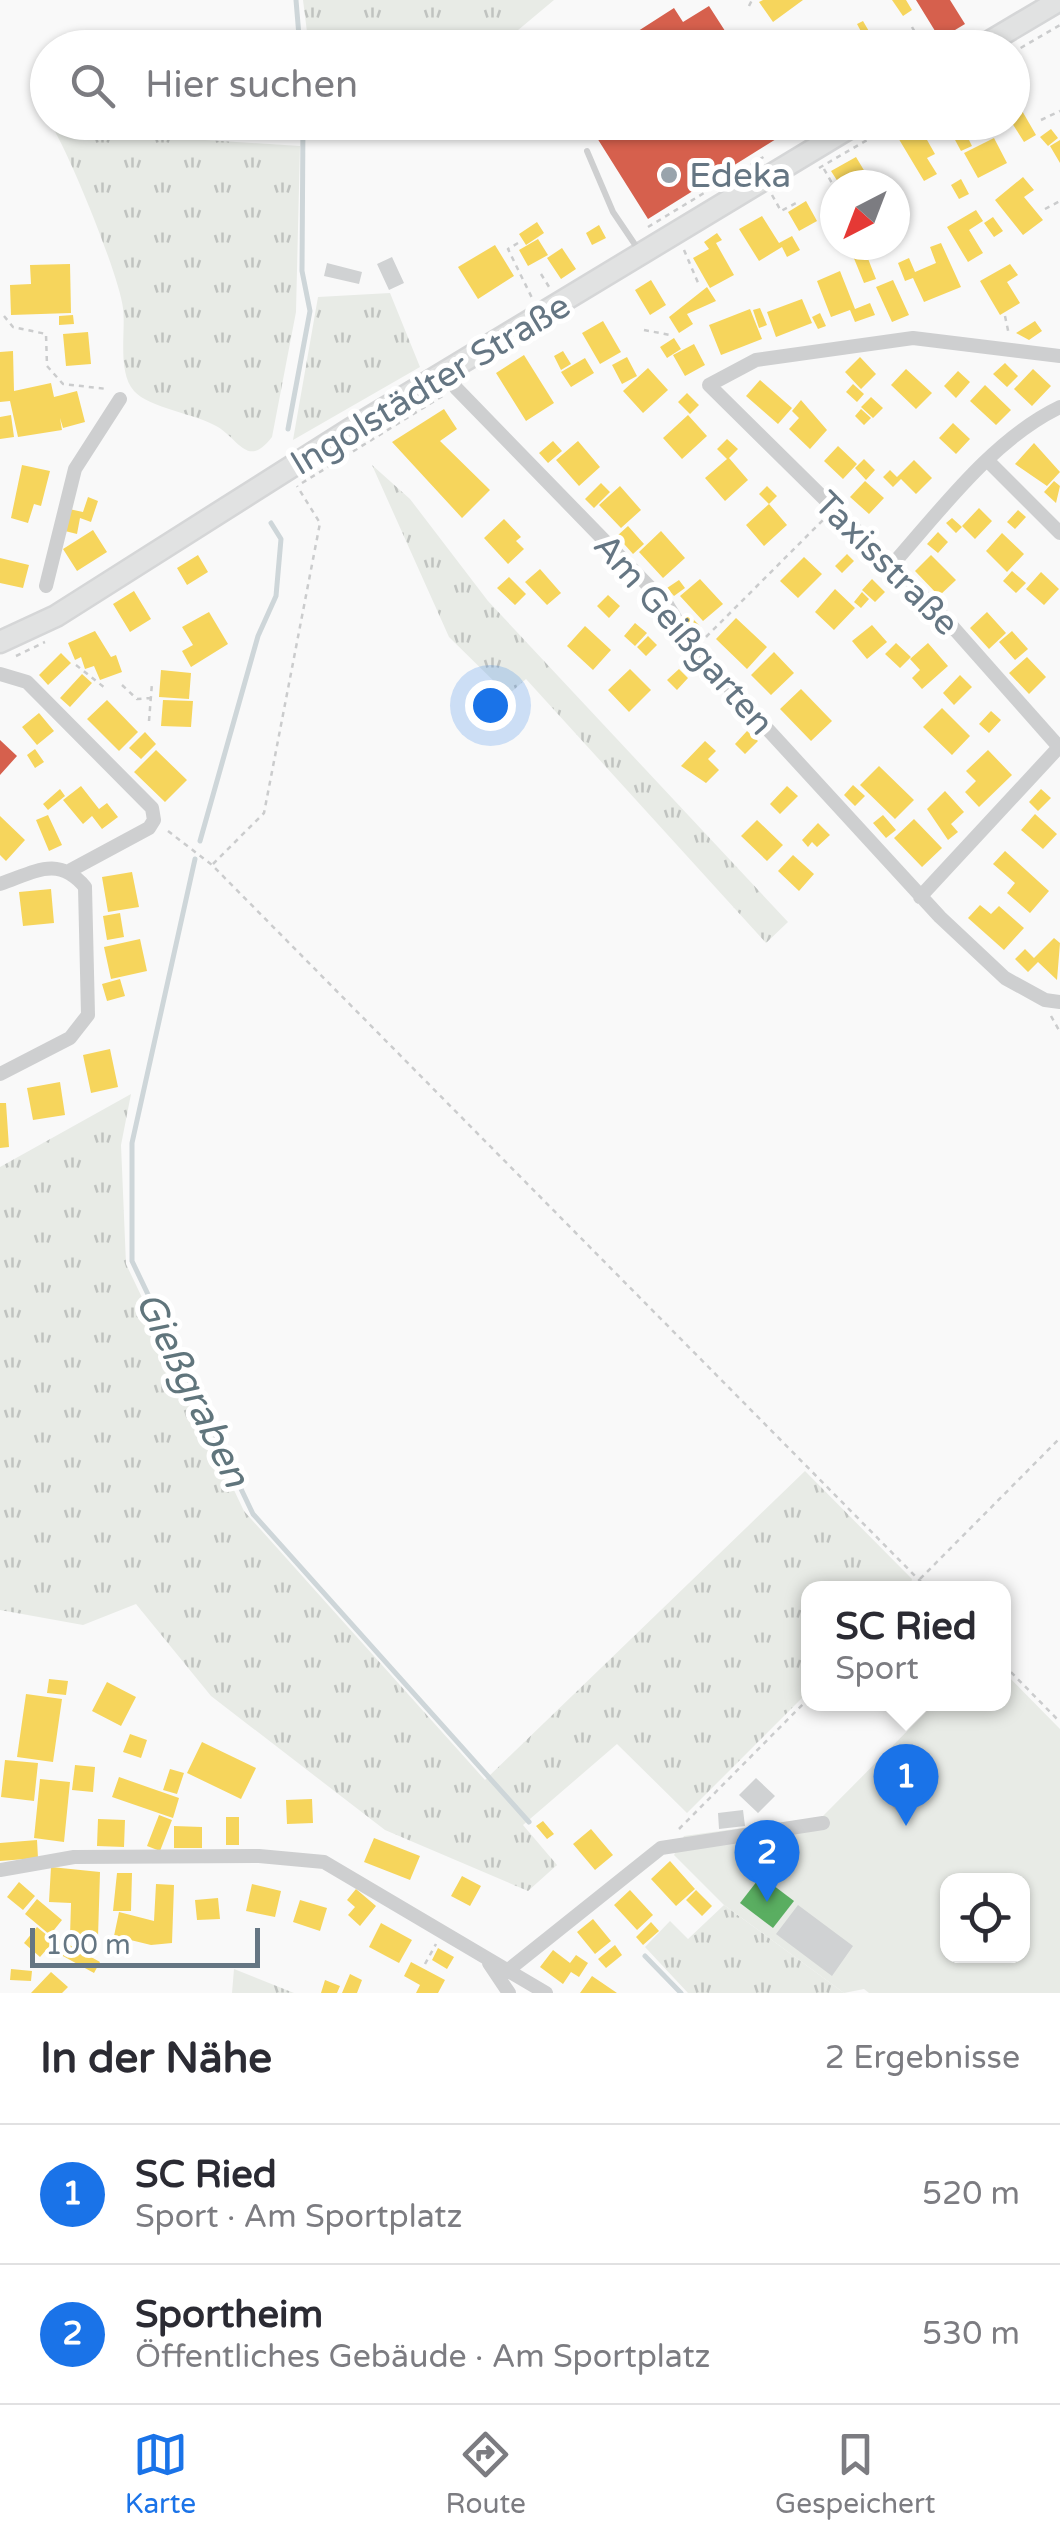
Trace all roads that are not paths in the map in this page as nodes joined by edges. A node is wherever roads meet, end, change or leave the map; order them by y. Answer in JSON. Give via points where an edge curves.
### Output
{"nodes":[{"id":1,"x":1060,"y":0,"type":"edge"},
{"id":2,"x":1009,"y":30,"type":"edge"},
{"id":3,"x":831,"y":140,"type":"edge"},
{"id":4,"x":587,"y":152,"type":"dead end"},
{"id":5,"x":642,"y":255,"type":"junction"},
{"id":6,"x":1060,"y":356,"type":"edge"},
{"id":7,"x":449,"y":372,"type":"junction"},
{"id":8,"x":119,"y":395,"type":"road end"},
{"id":9,"x":1060,"y":408,"type":"edge"},
{"id":10,"x":989,"y":462,"type":"junction"},
{"id":11,"x":1060,"y":533,"type":"edge"},
{"id":12,"x":892,"y":566,"type":"junction"},
{"id":13,"x":46,"y":586,"type":"dead end"},
{"id":14,"x":0,"y":642,"type":"edge"},
{"id":15,"x":0,"y":674,"type":"edge"},
{"id":16,"x":1060,"y":746,"type":"edge"},
{"id":17,"x":71,"y":870,"type":"junction"},
{"id":18,"x":0,"y":884,"type":"edge"},
{"id":19,"x":920,"y":897,"type":"junction"},
{"id":20,"x":1060,"y":1002,"type":"edge"},
{"id":21,"x":0,"y":1074,"type":"edge"},
{"id":22,"x":823,"y":1823,"type":"dead end"},
{"id":23,"x":0,"y":1870,"type":"edge"},
{"id":24,"x":486,"y":1958,"type":"junction"},
{"id":25,"x":508,"y":1971,"type":"junction"},
{"id":26,"x":509,"y":1993,"type":"edge"},
{"id":27,"x":546,"y":1993,"type":"edge"}],
"edges":[{"from":1,"to":2,"type":"main road"},
{"from":3,"to":5,"type":"main road","name":"Ingolstädter Straße"},
{"from":4,"to":5,"type":"lane","via":[[613,212]]},
{"from":5,"to":7,"type":"main road","name":"Ingolstädter Straße"},
{"from":6,"to":12,"type":"street","name":"Taxisstraße","via":[[913,338],[756,360],[709,384]]},
{"from":7,"to":14,"type":"main road","name":"Ingolstädter Straße","via":[[56,616]]},
{"from":7,"to":19,"type":"street","name":"Am Geißgarten","via":[[456,388],[668,606],[694,648]]},
{"from":8,"to":13,"type":"street","via":[[76,469]]},
{"from":9,"to":10,"type":"street","via":[[1039,417]]},
{"from":10,"to":11,"type":"street"},
{"from":10,"to":12,"type":"street"},
{"from":12,"to":16,"type":"street","name":"Taxisstraße"},
{"from":15,"to":17,"type":"street","via":[[28,682],[152,808],[149,828]]},
{"from":16,"to":19,"type":"street"},
{"from":17,"to":18,"type":"street","via":[[52,867]]},
{"from":17,"to":21,"type":"street","via":[[86,886],[88,1015],[70,1038]]},
{"from":19,"to":20,"type":"street","name":"Am Geißgarten","via":[[1005,978]]},
{"from":22,"to":25,"type":"street","via":[[660,1848]]},
{"from":23,"to":24,"type":"street","via":[[74,1857],[324,1862]]},
{"from":24,"to":25,"type":"street"},
{"from":24,"to":26,"type":"street"},
{"from":25,"to":27,"type":"street"}]}
